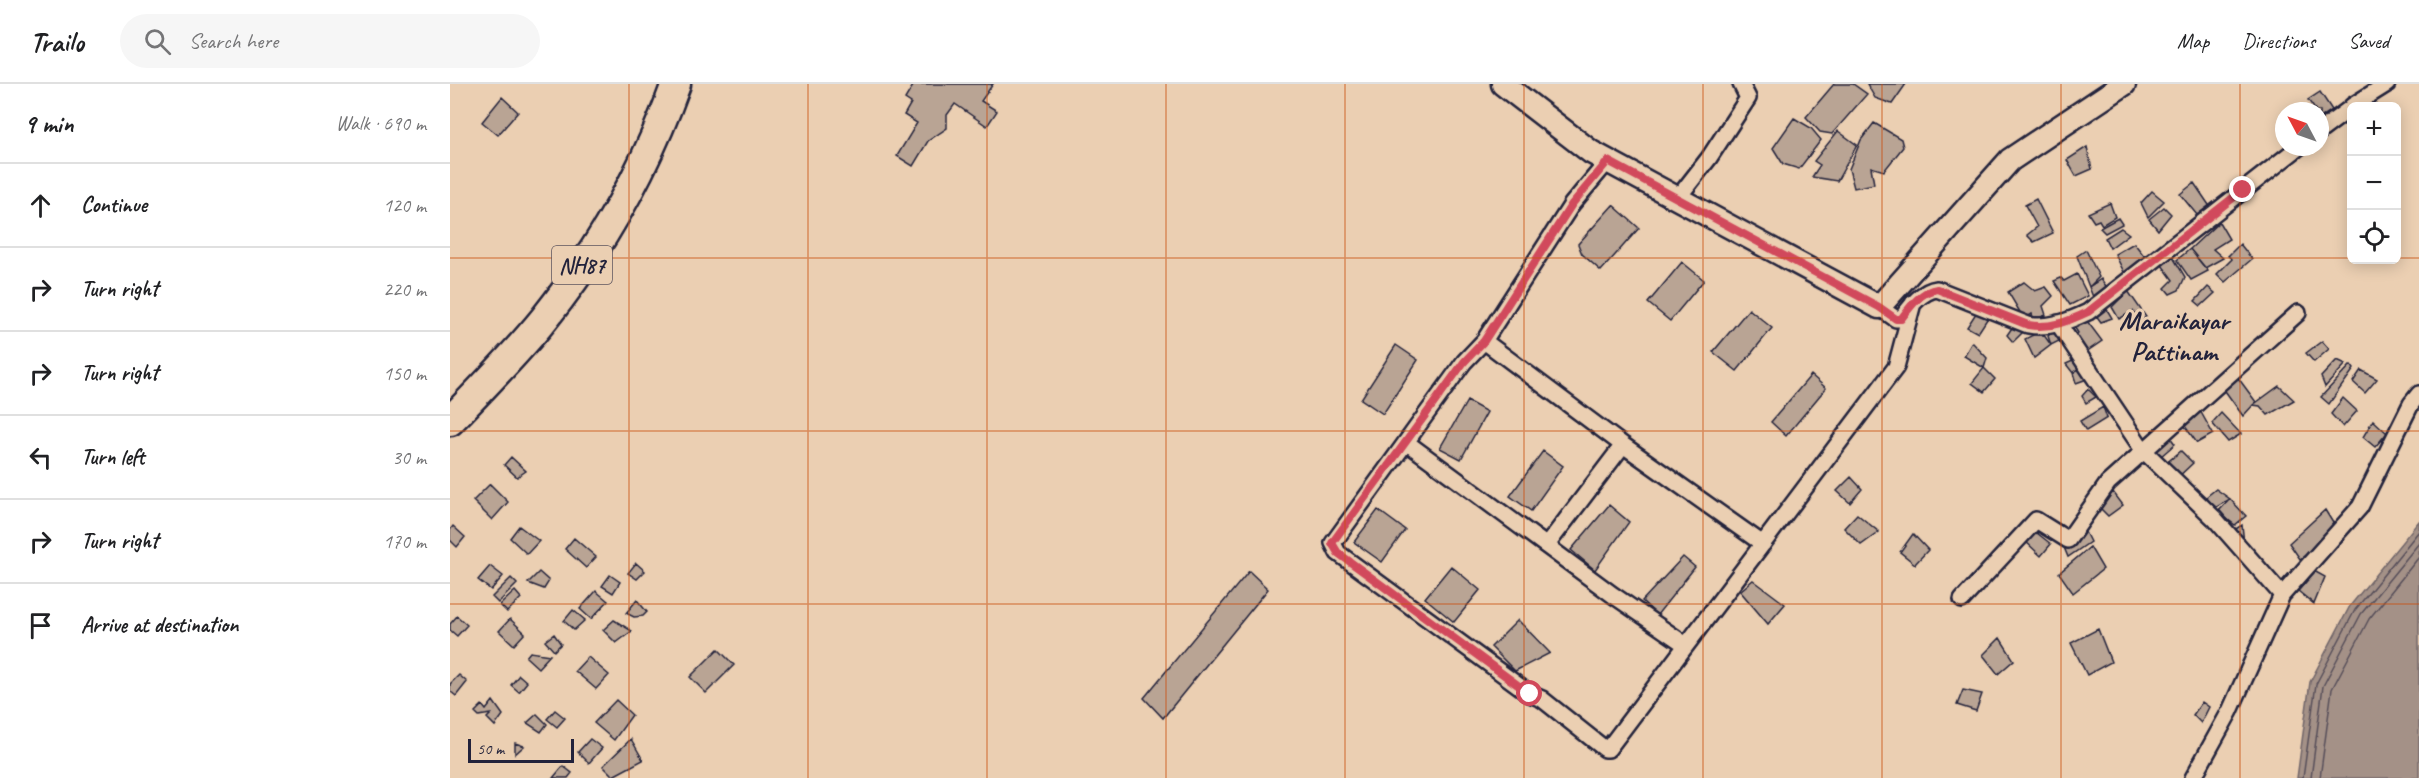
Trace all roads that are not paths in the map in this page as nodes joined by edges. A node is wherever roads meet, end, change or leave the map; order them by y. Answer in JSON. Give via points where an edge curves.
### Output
{"nodes":[{"id":1,"x":676,"y":84,"type":"edge"},
{"id":2,"x":1503,"y":84,"type":"edge"},
{"id":3,"x":1741,"y":84,"type":"edge"},
{"id":4,"x":2124,"y":84,"type":"edge"},
{"id":5,"x":2387,"y":84,"type":"edge"},
{"id":6,"x":2360,"y":102,"type":"edge"},
{"id":7,"x":2347,"y":111,"type":"edge"},
{"id":8,"x":2329,"y":124,"type":"edge"},
{"id":9,"x":2287,"y":156,"type":"edge"},
{"id":10,"x":1608,"y":161,"type":"junction"},
{"id":11,"x":1677,"y":199,"type":"junction"},
{"id":12,"x":1913,"y":303,"type":"junction"},
{"id":13,"x":1879,"y":307,"type":"junction"},
{"id":14,"x":2298,"y":313,"type":"dead end"},
{"id":15,"x":2058,"y":324,"type":"junction"},
{"id":16,"x":1484,"y":341,"type":"junction"},
{"id":17,"x":2419,"y":394,"type":"edge"},
{"id":18,"x":450,"y":421,"type":"edge"},
{"id":19,"x":1406,"y":442,"type":"junction"},
{"id":20,"x":1623,"y":445,"type":"junction"},
{"id":21,"x":2143,"y":450,"type":"junction"},
{"id":22,"x":1763,"y":544,"type":"junction"},
{"id":23,"x":1547,"y":545,"type":"junction"},
{"id":24,"x":2282,"y":595,"type":"junction"},
{"id":25,"x":1962,"y":600,"type":"dead end"},
{"id":26,"x":1686,"y":645,"type":"junction"},
{"id":27,"x":2193,"y":778,"type":"edge"}],
"edges":[{"from":1,"to":18,"type":"highway","number":"NH87","via":[[618,212],[543,320]]},
{"from":2,"to":10,"type":"street"},
{"from":3,"to":11,"type":"street","via":[[1748,98]]},
{"from":4,"to":13,"type":"street","via":[[2010,160]]},
{"from":5,"to":6,"type":"street"},
{"from":7,"to":8,"type":"street"},
{"from":9,"to":15,"type":"street","via":[[2088,312]]},
{"from":10,"to":11,"type":"street"},
{"from":10,"to":16,"type":"street","via":[[1572,204]]},
{"from":11,"to":13,"type":"street"},
{"from":12,"to":13,"type":"street","via":[[1901,319]]},
{"from":12,"to":15,"type":"street","via":[[1937,289],[2028,325],[2042,328]]},
{"from":12,"to":22,"type":"street","via":[[1896,367]]},
{"from":14,"to":21,"type":"street"},
{"from":15,"to":21,"type":"street"},
{"from":16,"to":19,"type":"street"},
{"from":16,"to":20,"type":"street"},
{"from":17,"to":24,"type":"street","via":[[2360,507]]},
{"from":19,"to":23,"type":"street"},
{"from":19,"to":26,"type":"street","via":[[1332,543],[1338,553],[1542,699],[1594,742],[1608,749]]},
{"from":20,"to":22,"type":"street"},
{"from":20,"to":23,"type":"street"},
{"from":21,"to":24,"type":"street","via":[[2215,519]]},
{"from":21,"to":25,"type":"street","via":[[2108,483],[2068,540],[2036,519]]},
{"from":22,"to":26,"type":"street"},
{"from":23,"to":26,"type":"street"},
{"from":24,"to":27,"type":"street","via":[[2230,711]]}]}
